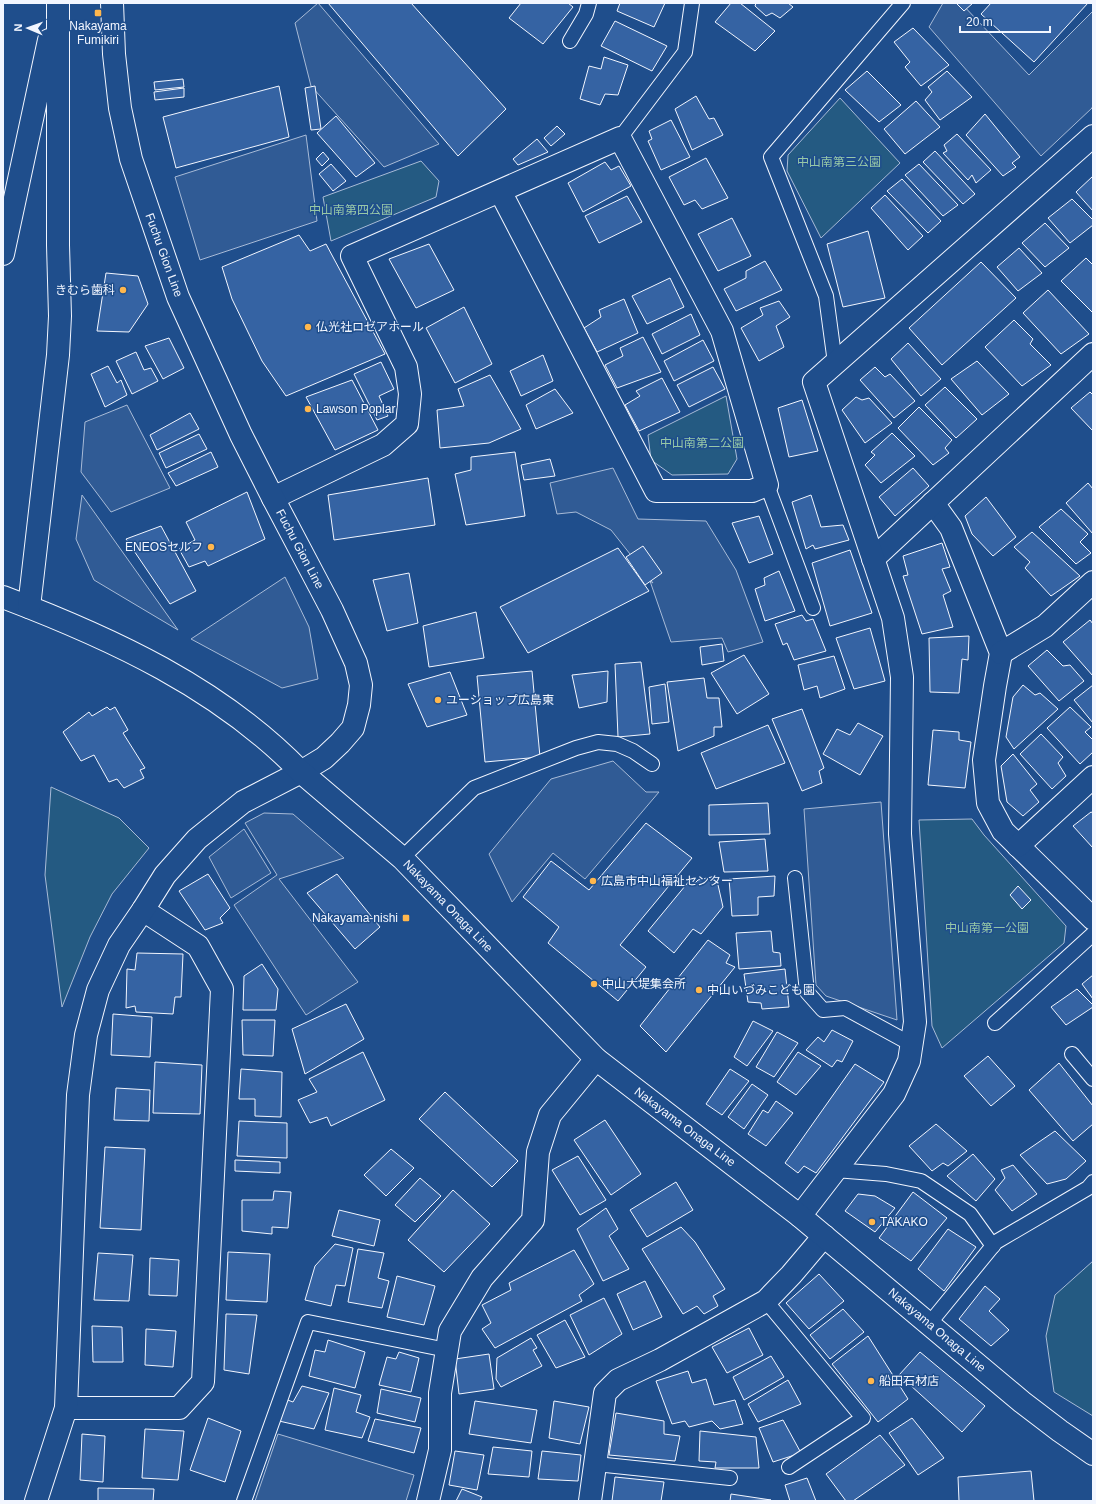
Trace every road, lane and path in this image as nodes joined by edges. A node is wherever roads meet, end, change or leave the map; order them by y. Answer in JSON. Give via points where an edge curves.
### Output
{"nodes":[{"id":1,"x":58,"y":3,"type":"edge"},
{"id":2,"x":112,"y":3,"type":"edge"},
{"id":3,"x":589,"y":3,"type":"edge"},
{"id":4,"x":692,"y":3,"type":"edge"},
{"id":5,"x":903,"y":3,"type":"edge"},
{"id":6,"x":570,"y":41,"type":"dead end"},
{"id":7,"x":1093,"y":136,"type":"edge"},
{"id":8,"x":620,"y":138,"type":"junction"},
{"id":9,"x":500,"y":191,"type":"junction"},
{"id":10,"x":4,"y":238,"type":"edge"},
{"id":11,"x":1093,"y":354,"type":"edge"},
{"id":12,"x":835,"y":363,"type":"junction"},
{"id":13,"x":767,"y":485,"type":"junction"},
{"id":14,"x":273,"y":498,"type":"junction"},
{"id":15,"x":933,"y":503,"type":"junction"},
{"id":16,"x":873,"y":559,"type":"junction"},
{"id":17,"x":1093,"y":582,"type":"edge"},
{"id":18,"x":3,"y":597,"type":"edge"},
{"id":19,"x":29,"y":607,"type":"junction"},
{"id":20,"x":813,"y":608,"type":"dead end"},
{"id":21,"x":1001,"y":653,"type":"junction"},
{"id":22,"x":652,"y":764,"type":"dead end"},
{"id":23,"x":301,"y":772,"type":"junction"},
{"id":24,"x":1093,"y":777,"type":"edge"},
{"id":25,"x":1018,"y":846,"type":"junction"},
{"id":26,"x":402,"y":858,"type":"junction"},
{"id":27,"x":795,"y":878,"type":"dead end"},
{"id":28,"x":144,"y":910,"type":"junction"},
{"id":29,"x":1093,"y":919,"type":"edge"},
{"id":30,"x":1093,"y":934,"type":"edge"},
{"id":31,"x":995,"y":1023,"type":"dead end"},
{"id":32,"x":911,"y":1044,"type":"junction"},
{"id":33,"x":1072,"y":1054,"type":"dead end"},
{"id":34,"x":596,"y":1058,"type":"junction"},
{"id":35,"x":1093,"y":1079,"type":"edge"},
{"id":36,"x":835,"y":1170,"type":"junction"},
{"id":37,"x":1093,"y":1182,"type":"edge"},
{"id":38,"x":800,"y":1216,"type":"junction"},
{"id":39,"x":824,"y":1236,"type":"junction"},
{"id":40,"x":993,"y":1246,"type":"junction"},
{"id":41,"x":766,"y":1301,"type":"junction"},
{"id":42,"x":929,"y":1324,"type":"junction"},
{"id":43,"x":447,"y":1350,"type":"junction"},
{"id":44,"x":66,"y":1408,"type":"junction"},
{"id":45,"x":1093,"y":1454,"type":"edge"},
{"id":46,"x":596,"y":1464,"type":"junction"},
{"id":47,"x":789,"y":1467,"type":"dead end"},
{"id":48,"x":730,"y":1478,"type":"dead end"},
{"id":49,"x":36,"y":1501,"type":"edge"},
{"id":50,"x":244,"y":1501,"type":"edge"},
{"id":51,"x":428,"y":1501,"type":"edge"},
{"id":52,"x":590,"y":1501,"type":"edge"}],
"edges":[{"from":1,"to":10,"type":"street"},
{"from":1,"to":19,"type":"street","via":[[60,316],[58,355]]},
{"from":2,"to":14,"type":"street","name":"Fuchu Gion Line","via":[[120,108],[130,159],[178,297],[241,435]]},
{"from":3,"to":6,"type":"lane","via":[[586,14]]},
{"from":4,"to":8,"type":"lane","via":[[686,52]]},
{"from":5,"to":12,"type":"lane","via":[[771,157],[826,296]]},
{"from":7,"to":12,"type":"street"},
{"from":8,"to":9,"type":"street"},
{"from":8,"to":13,"type":"street","via":[[722,331]]},
{"from":9,"to":13,"type":"street","via":[[656,491],[752,491]]},
{"from":9,"to":14,"type":"street","via":[[352,256],[406,367],[410,394],[407,424],[383,444]]},
{"from":11,"to":15,"type":"street"},
{"from":12,"to":16,"type":"street","via":[[814,382]]},
{"from":13,"to":20,"type":"lane"},
{"from":14,"to":23,"type":"street","name":"Fuchu Gion Line","via":[[332,610],[356,663],[361,685],[360,705],[353,728],[324,758]]},
{"from":15,"to":16,"type":"street"},
{"from":15,"to":21,"type":"street","via":[[951,528]]},
{"from":16,"to":32,"type":"street","via":[[893,618],[902,677],[900,834],[915,1022]]},
{"from":17,"to":21,"type":"street","via":[[1045,626]]},
{"from":18,"to":19,"type":"street"},
{"from":19,"to":23,"type":"street","via":[[117,644],[176,675],[240,717]]},
{"from":21,"to":25,"type":"street","via":[[984,760],[988,803],[1003,831]]},
{"from":22,"to":26,"type":"lane","via":[[617,744],[598,742],[576,748],[474,788]]},
{"from":23,"to":26,"type":"street","name":"Nakayama Onaga Line"},
{"from":23,"to":28,"type":"street","name":"Fuchu Gion Line","via":[[243,802],[197,839],[165,875]]},
{"from":24,"to":25,"type":"street"},
{"from":25,"to":29,"type":"street"},
{"from":26,"to":34,"type":"street","name":"Nakayama Onaga Line"},
{"from":27,"to":32,"type":"lane","via":[[807,992],[823,1010],[845,1008]]},
{"from":28,"to":44,"type":"street","name":"Fuchu Gion Line","via":[[119,945],[110,964],[98,990],[86,1034],[78,1095]]},
{"from":28,"to":44,"type":"street","via":[[198,946],[222,989],[203,1382],[179,1408]]},
{"from":30,"to":31,"type":"lane"},
{"from":32,"to":36,"type":"street","via":[[909,1061],[894,1094]]},
{"from":33,"to":35,"type":"lane"},
{"from":34,"to":38,"type":"street","name":"Nakayama Onaga Line"},
{"from":34,"to":43,"type":"street","via":[[550,1115],[538,1152],[533,1220],[482,1278],[450,1331]]},
{"from":36,"to":38,"type":"street"},
{"from":36,"to":40,"type":"lane","via":[[886,1174],[921,1181],[970,1214]]},
{"from":37,"to":40,"type":"lane","via":[[1088,1188]]},
{"from":38,"to":39,"type":"street","name":"Nakayama Onaga Line"},
{"from":39,"to":41,"type":"street","via":[[791,1276]]},
{"from":39,"to":42,"type":"street","name":"Nakayama Onaga Line"},
{"from":40,"to":42,"type":"lane"},
{"from":41,"to":46,"type":"street","via":[[660,1360],[618,1380],[605,1393]]},
{"from":41,"to":47,"type":"lane","via":[[863,1418]]},
{"from":42,"to":45,"type":"street","name":"Nakayama Onaga Line","via":[[1022,1402]]},
{"from":43,"to":50,"type":"lane","via":[[308,1322]]},
{"from":43,"to":51,"type":"street","via":[[440,1393],[440,1450]]},
{"from":44,"to":49,"type":"street","name":"Fuchu Gion Line"},
{"from":46,"to":48,"type":"lane"},
{"from":46,"to":52,"type":"street"}]}
